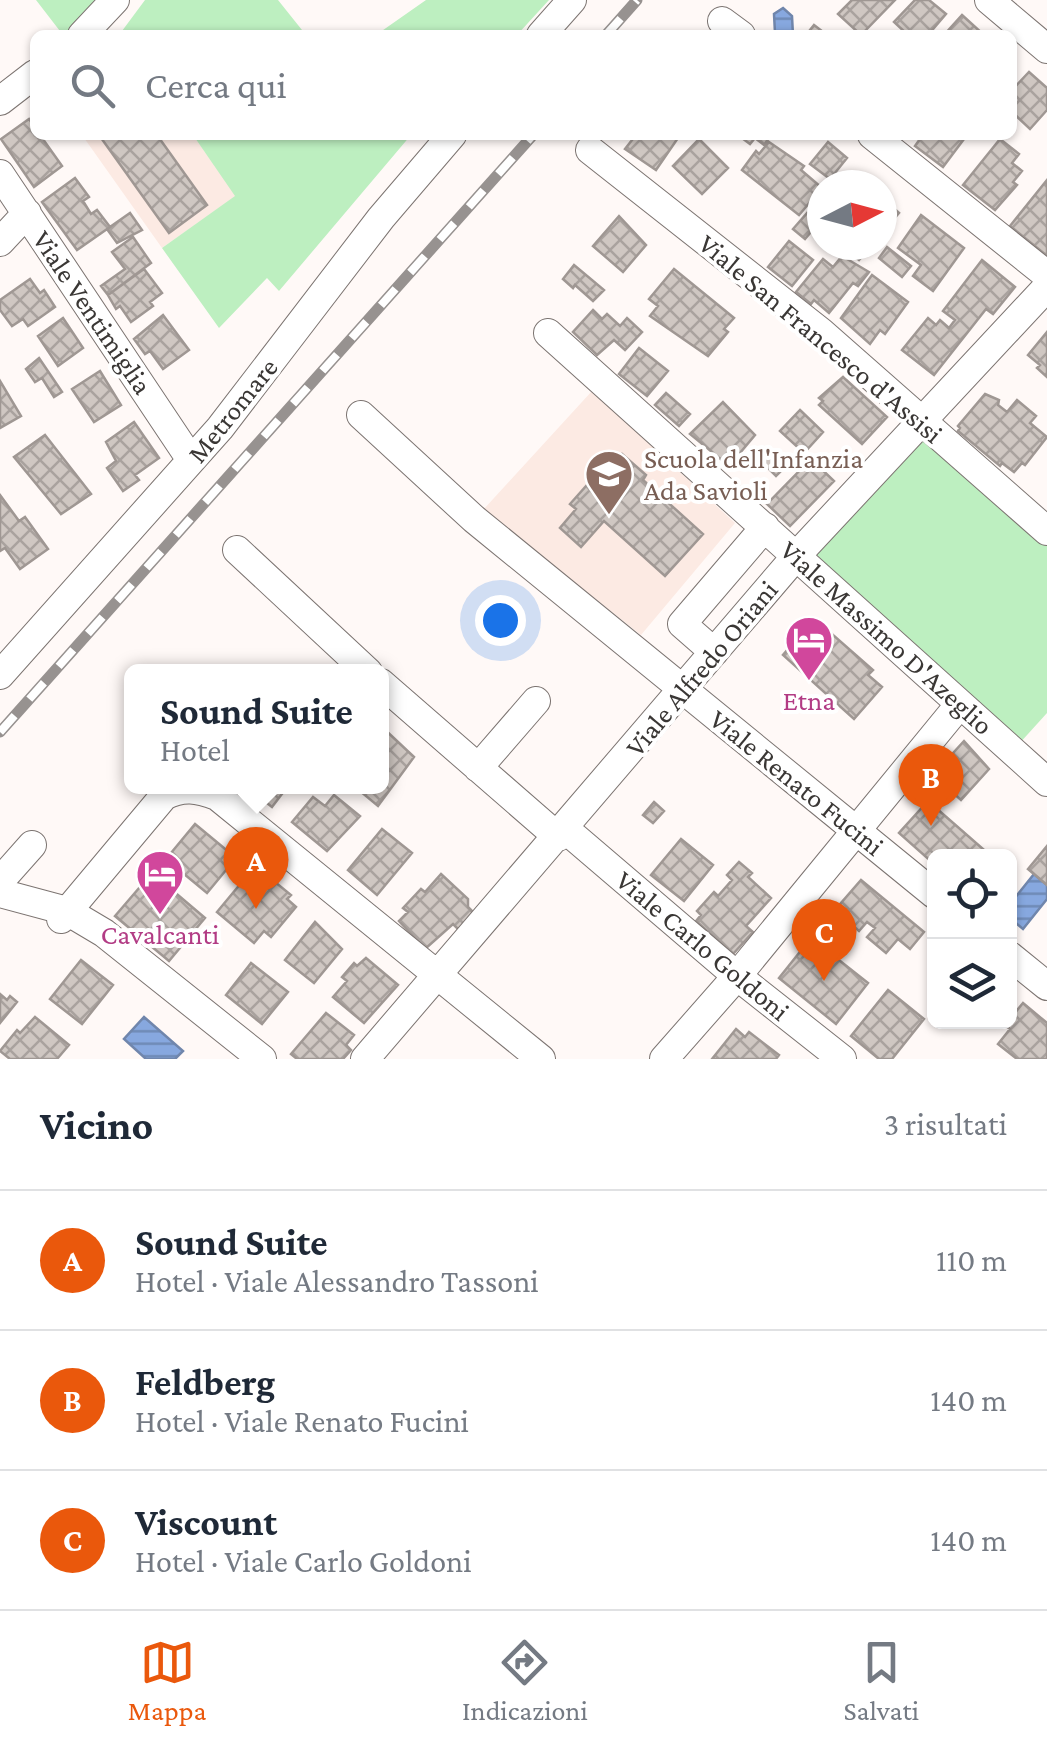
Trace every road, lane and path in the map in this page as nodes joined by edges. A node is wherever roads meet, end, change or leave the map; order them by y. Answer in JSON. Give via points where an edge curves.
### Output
{"nodes":[{"id":1,"x":115,"y":0,"type":"edge"},
{"id":2,"x":572,"y":0,"type":"edge"},
{"id":3,"x":989,"y":0,"type":"edge"},
{"id":4,"x":87,"y":30,"type":"edge"},
{"id":5,"x":545,"y":30,"type":"edge"},
{"id":6,"x":1047,"y":49,"type":"edge"},
{"id":7,"x":30,"y":78,"type":"edge"},
{"id":8,"x":0,"y":102,"type":"edge"},
{"id":9,"x":448,"y":140,"type":"edge"},
{"id":10,"x":878,"y":140,"type":"edge"},
{"id":11,"x":590,"y":150,"type":"dead end"},
{"id":12,"x":0,"y":174,"type":"edge"},
{"id":13,"x":27,"y":213,"type":"junction"},
{"id":14,"x":0,"y":242,"type":"edge"},
{"id":15,"x":1047,"y":275,"type":"edge"},
{"id":16,"x":1047,"y":287,"type":"edge"},
{"id":17,"x":548,"y":333,"type":"dead end"},
{"id":18,"x":361,"y":415,"type":"dead end"},
{"id":19,"x":922,"y":422,"type":"junction"},
{"id":20,"x":185,"y":451,"type":"dead end"},
{"id":21,"x":138,"y":501,"type":"dead end"},
{"id":22,"x":765,"y":527,"type":"junction"},
{"id":23,"x":1047,"y":531,"type":"edge"},
{"id":24,"x":237,"y":550,"type":"dead end"},
{"id":25,"x":797,"y":555,"type":"junction"},
{"id":26,"x":0,"y":647,"type":"edge"},
{"id":27,"x":714,"y":652,"type":"junction"},
{"id":28,"x":359,"y":664,"type":"edge"},
{"id":29,"x":0,"y":676,"type":"edge"},
{"id":30,"x":683,"y":689,"type":"junction"},
{"id":31,"x":389,"y":690,"type":"edge"},
{"id":32,"x":536,"y":701,"type":"dead end"},
{"id":33,"x":960,"y":704,"type":"junction"},
{"id":34,"x":1047,"y":782,"type":"edge"},
{"id":35,"x":488,"y":783,"type":"junction"},
{"id":36,"x":168,"y":794,"type":"edge"},
{"id":37,"x":211,"y":794,"type":"edge"},
{"id":38,"x":857,"y":831,"type":"junction"},
{"id":39,"x":561,"y":833,"type":"junction"},
{"id":40,"x":32,"y":845,"type":"dead end"},
{"id":41,"x":0,"y":881,"type":"edge"},
{"id":42,"x":927,"y":888,"type":"edge"},
{"id":43,"x":0,"y":893,"type":"edge"},
{"id":44,"x":64,"y":915,"type":"junction"},
{"id":45,"x":1017,"y":962,"type":"edge"},
{"id":46,"x":437,"y":975,"type":"junction"},
{"id":47,"x":737,"y":976,"type":"junction"},
{"id":48,"x":1047,"y":986,"type":"edge"},
{"id":49,"x":262,"y":1059,"type":"edge"},
{"id":50,"x":365,"y":1059,"type":"edge"},
{"id":51,"x":541,"y":1059,"type":"edge"},
{"id":52,"x":664,"y":1059,"type":"edge"},
{"id":53,"x":842,"y":1059,"type":"edge"}],
"edges":[{"from":1,"to":4,"type":"street"},
{"from":2,"to":5,"type":"street"},
{"from":3,"to":6,"type":"street"},
{"from":7,"to":8,"type":"street"},
{"from":9,"to":29,"type":"street","name":"Metromare","via":[[220,428]]},
{"from":10,"to":15,"type":"street"},
{"from":11,"to":19,"type":"street","name":"Viale San Francesco d'Assisi","via":[[821,332]]},
{"from":12,"to":13,"type":"street","name":"Viale Ventimiglia"},
{"from":13,"to":14,"type":"street"},
{"from":13,"to":20,"type":"street","name":"Viale Ventimiglia"},
{"from":16,"to":19,"type":"street","name":"Viale Alfredo Oriani"},
{"from":17,"to":22,"type":"street","name":"Viale Massimo D'Azeglio"},
{"from":18,"to":30,"type":"street","name":"Viale Renato Fucini","via":[[474,519]]},
{"from":19,"to":23,"type":"street","name":"Viale San Francesco d'Assisi"},
{"from":19,"to":25,"type":"street","name":"Viale Alfredo Oriani"},
{"from":21,"to":26,"type":"street"},
{"from":22,"to":25,"type":"street","name":"Viale Massimo D'Azeglio"},
{"from":22,"to":27,"type":"street","via":[[682,624]]},
{"from":24,"to":28,"type":"street"},
{"from":25,"to":27,"type":"street","name":"Viale Alfredo Oriani"},
{"from":25,"to":33,"type":"street","name":"Viale Massimo D'Azeglio"},
{"from":27,"to":30,"type":"street","name":"Viale Alfredo Oriani"},
{"from":30,"to":38,"type":"street","name":"Viale Renato Fucini"},
{"from":30,"to":39,"type":"street","name":"Viale Alfredo Oriani"},
{"from":31,"to":35,"type":"street","name":"Viale Carlo Goldoni"},
{"from":32,"to":35,"type":"street"},
{"from":33,"to":34,"type":"street","name":"Viale Massimo D'Azeglio"},
{"from":33,"to":38,"type":"street"},
{"from":35,"to":39,"type":"street","name":"Viale Carlo Goldoni"},
{"from":36,"to":44,"type":"street"},
{"from":37,"to":46,"type":"street"},
{"from":38,"to":42,"type":"street","name":"Viale Renato Fucini"},
{"from":38,"to":47,"type":"street"},
{"from":39,"to":46,"type":"street","name":"Viale Alfredo Oriani"},
{"from":39,"to":47,"type":"street","name":"Viale Carlo Goldoni"},
{"from":40,"to":41,"type":"street"},
{"from":43,"to":44,"type":"street"},
{"from":44,"to":49,"type":"street","via":[[104,934]]},
{"from":45,"to":48,"type":"street"},
{"from":46,"to":50,"type":"street","name":"Viale Alfredo Oriani"},
{"from":46,"to":51,"type":"street"},
{"from":47,"to":52,"type":"street"},
{"from":47,"to":53,"type":"street","name":"Viale Carlo Goldoni"}]}
